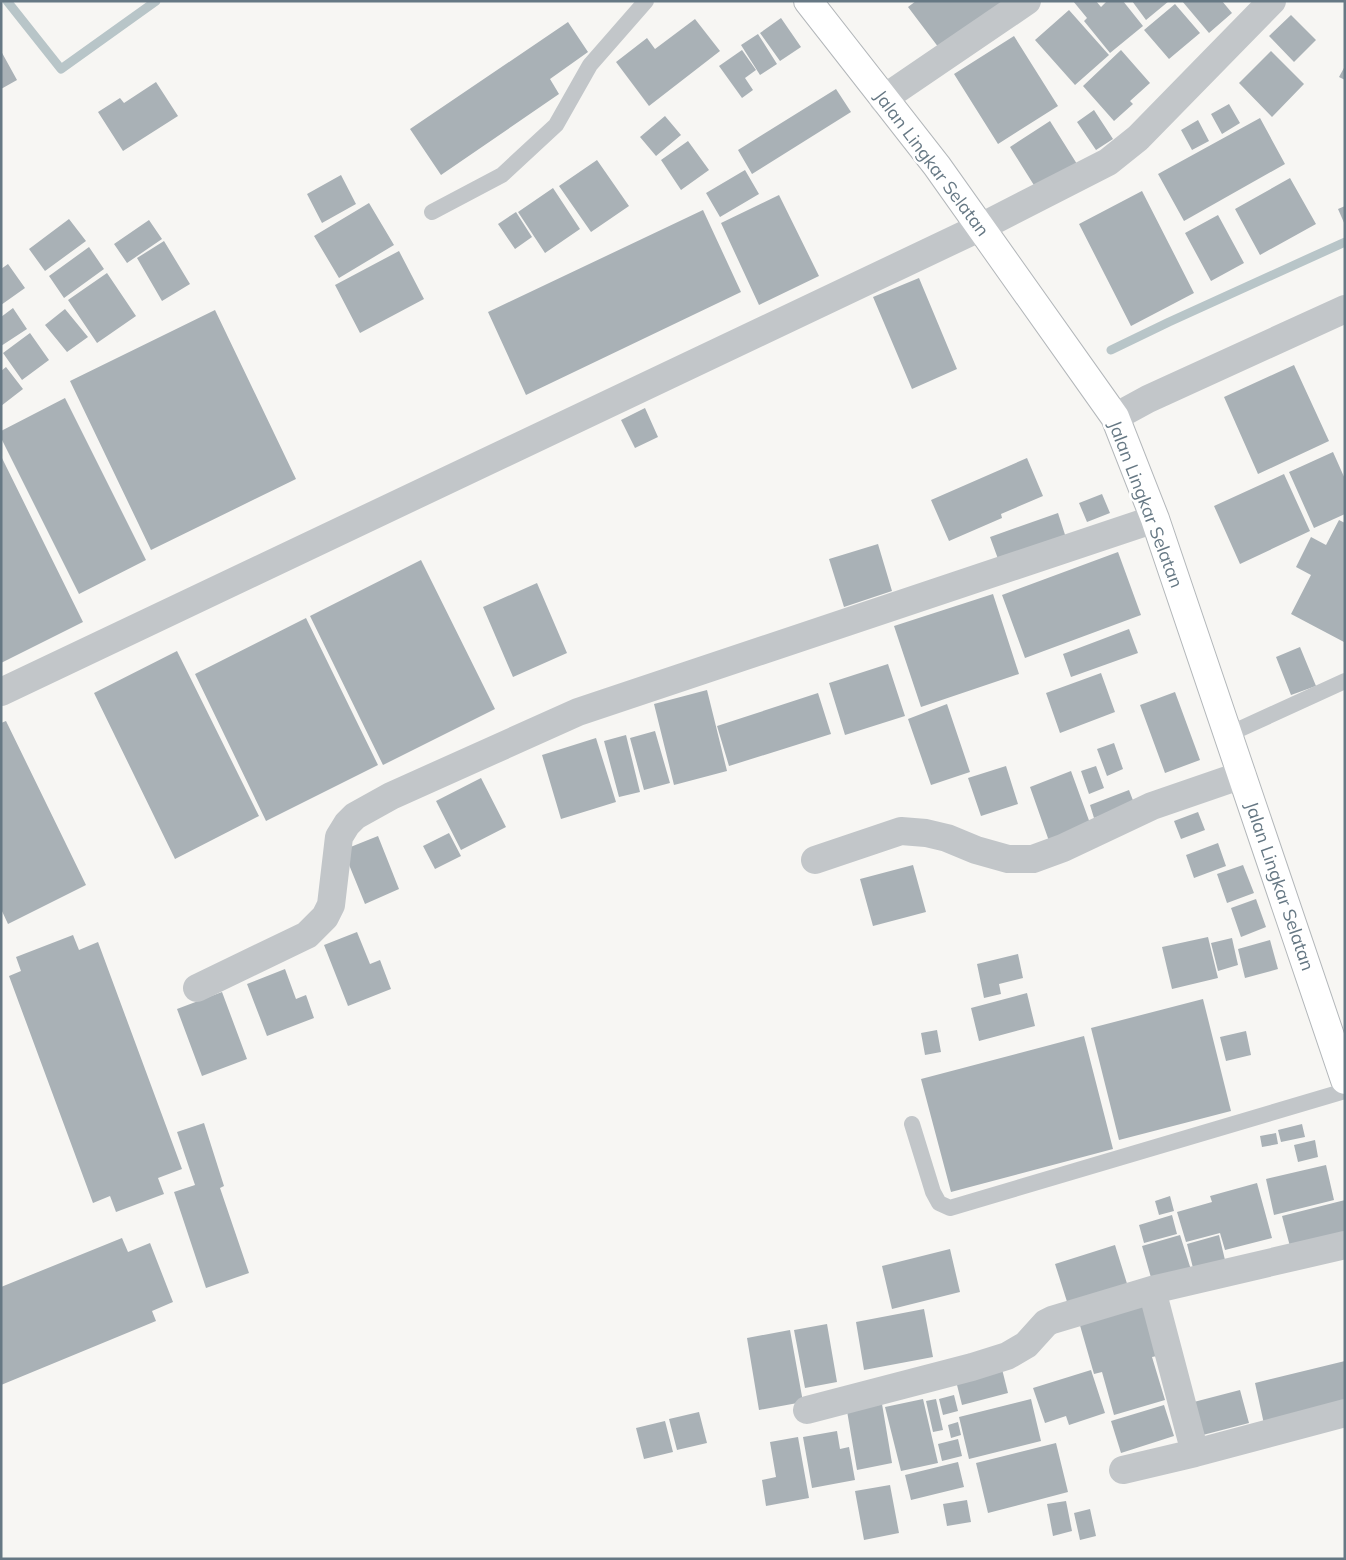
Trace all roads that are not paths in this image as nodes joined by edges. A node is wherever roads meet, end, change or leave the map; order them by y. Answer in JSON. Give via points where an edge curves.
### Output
{"nodes":[{"id":1,"x":646,"y":1,"type":"edge"},
{"id":2,"x":808,"y":1,"type":"edge"},
{"id":3,"x":1027,"y":1,"type":"edge"},
{"id":4,"x":1272,"y":1,"type":"edge"},
{"id":5,"x":883,"y":99,"type":"junction"},
{"id":6,"x":432,"y":212,"type":"dead end"},
{"id":7,"x":981,"y":227,"type":"junction"},
{"id":8,"x":1345,"y":309,"type":"edge"},
{"id":9,"x":1115,"y":417,"type":"junction"},
{"id":10,"x":1155,"y":519,"type":"junction"},
{"id":11,"x":1345,"y":682,"type":"edge"},
{"id":12,"x":1,"y":692,"type":"edge"},
{"id":13,"x":1228,"y":734,"type":"junction"},
{"id":14,"x":1242,"y":775,"type":"junction"},
{"id":15,"x":815,"y":860,"type":"dead end"},
{"id":16,"x":197,"y":988,"type":"dead end"},
{"id":17,"x":1345,"y":1080,"type":"edge"},
{"id":18,"x":1345,"y":1091,"type":"edge"},
{"id":19,"x":912,"y":1124,"type":"dead end"},
{"id":20,"x":1345,"y":1245,"type":"edge"},
{"id":21,"x":1152,"y":1290,"type":"junction"},
{"id":22,"x":807,"y":1410,"type":"dead end"},
{"id":23,"x":1345,"y":1413,"type":"edge"},
{"id":24,"x":1195,"y":1453,"type":"junction"},
{"id":25,"x":1123,"y":1470,"type":"dead end"}],
"edges":[{"from":1,"to":6,"type":"lane","via":[[590,66],[556,125],[502,175]]},
{"from":2,"to":5,"type":"highway","name":"Jalan Lingkar Selatan"},
{"from":3,"to":5,"type":"street"},
{"from":4,"to":7,"type":"street","via":[[1138,138],[1108,162]]},
{"from":5,"to":7,"type":"highway","name":"Jalan Lingkar Selatan"},
{"from":7,"to":9,"type":"highway","name":"Jalan Lingkar Selatan"},
{"from":7,"to":12,"type":"street"},
{"from":8,"to":9,"type":"street"},
{"from":9,"to":10,"type":"highway","name":"Jalan Lingkar Selatan"},
{"from":10,"to":13,"type":"highway","name":"Jalan Lingkar Selatan"},
{"from":10,"to":16,"type":"street","via":[[578,712],[391,796],[354,816],[339,837],[331,904],[318,925],[307,935]]},
{"from":11,"to":13,"type":"lane"},
{"from":13,"to":14,"type":"highway","name":"Jalan Lingkar Selatan"},
{"from":14,"to":15,"type":"street","via":[[1152,806],[1033,860],[1008,859],[947,838],[901,831]]},
{"from":14,"to":17,"type":"highway","name":"Jalan Lingkar Selatan"},
{"from":18,"to":19,"type":"lane","via":[[950,1208],[939,1203],[933,1192]]},
{"from":20,"to":21,"type":"street"},
{"from":21,"to":22,"type":"street","via":[[1052,1320],[1026,1345],[1007,1356]]},
{"from":21,"to":24,"type":"street"},
{"from":23,"to":24,"type":"street"},
{"from":24,"to":25,"type":"street"}]}
